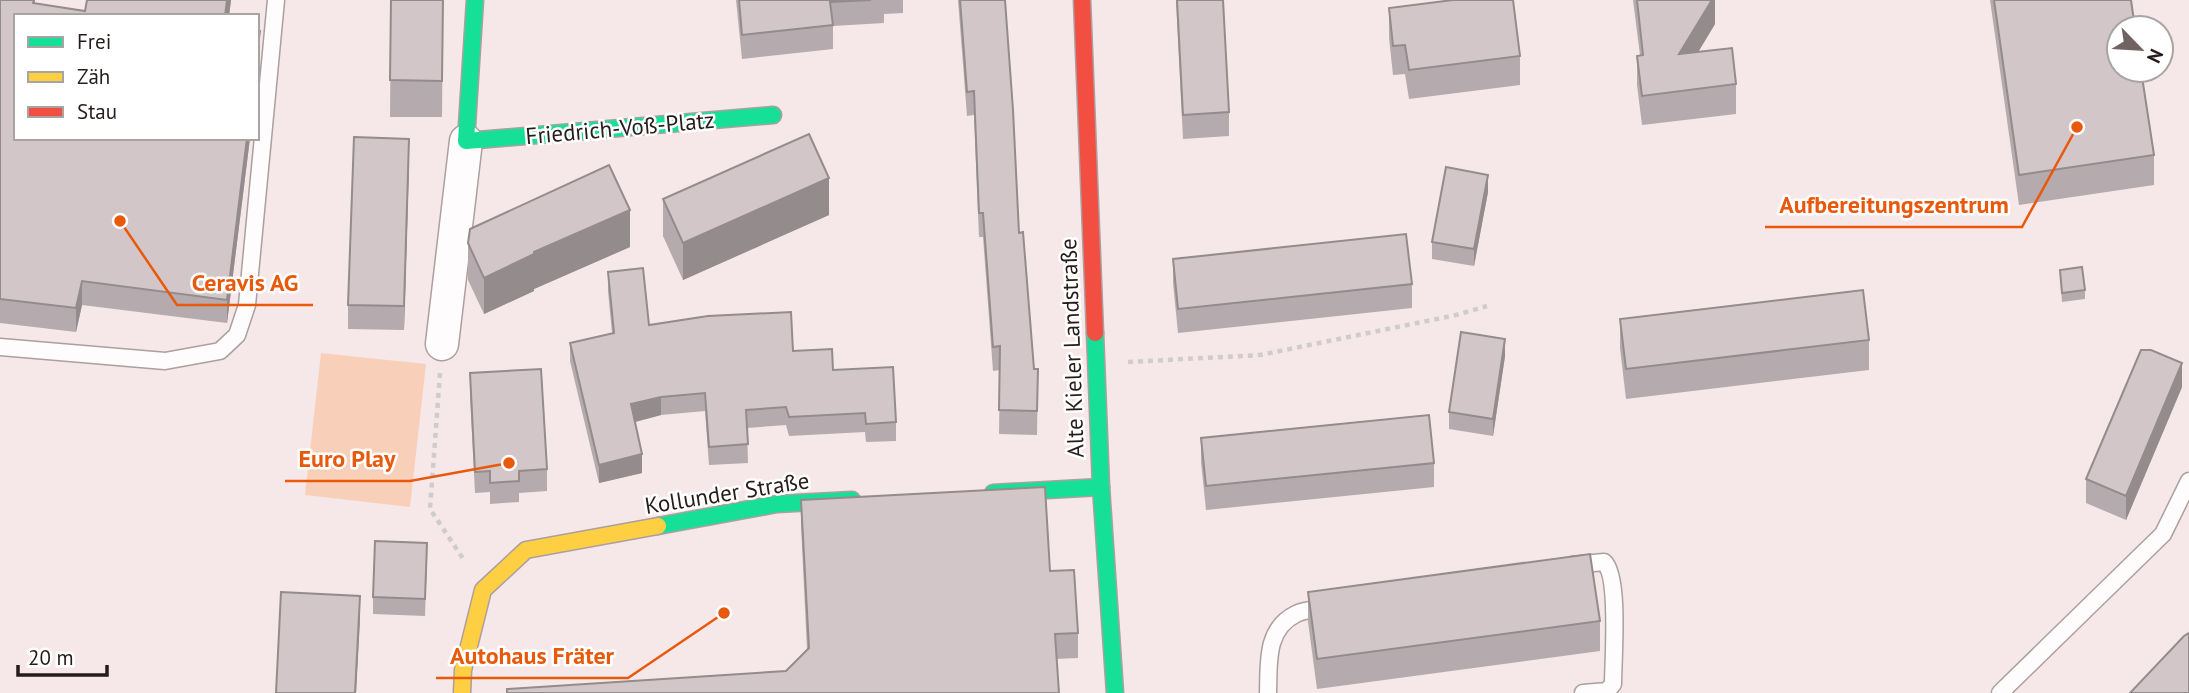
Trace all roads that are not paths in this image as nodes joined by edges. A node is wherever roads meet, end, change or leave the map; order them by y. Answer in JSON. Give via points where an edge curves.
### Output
{"nodes":[{"id":1,"x":276,"y":0,"type":"edge"},
{"id":2,"x":475,"y":0,"type":"edge"},
{"id":3,"x":1082,"y":0,"type":"edge"},
{"id":4,"x":773,"y":115,"type":"dead end"},
{"id":5,"x":466,"y":141,"type":"junction"},
{"id":6,"x":442,"y":344,"type":"road end"},
{"id":7,"x":0,"y":346,"type":"edge"},
{"id":8,"x":2189,"y":481,"type":"edge"},
{"id":9,"x":1101,"y":487,"type":"junction"},
{"id":10,"x":980,"y":494,"type":"edge"},
{"id":11,"x":872,"y":499,"type":"edge"},
{"id":12,"x":1559,"y":567,"type":"edge"},
{"id":13,"x":1351,"y":604,"type":"edge"},
{"id":14,"x":462,"y":693,"type":"edge"},
{"id":15,"x":1115,"y":693,"type":"edge"},
{"id":16,"x":1268,"y":693,"type":"edge"},
{"id":17,"x":1583,"y":693,"type":"edge"},
{"id":18,"x":2000,"y":693,"type":"edge"}],
"edges":[{"from":1,"to":7,"type":"lane","via":[[247,305],[237,335],[220,351],[165,361]]},
{"from":2,"to":5,"type":"street"},
{"from":3,"to":9,"type":"street","name":"Alte Kieler Landstraße"},
{"from":4,"to":5,"type":"street","name":"Friedrich-Voß-Platz"},
{"from":5,"to":6,"type":"street"},
{"from":8,"to":18,"type":"lane","via":[[2163,534]]},
{"from":9,"to":10,"type":"street"},
{"from":9,"to":15,"type":"street","name":"Alte Kieler Landstraße"},
{"from":11,"to":14,"type":"street","name":"Kollunder Straße","via":[[777,504],[526,550],[483,590],[463,670]]},
{"from":12,"to":17,"type":"lane","via":[[1604,562],[1610,567],[1613,684],[1607,691]]},
{"from":13,"to":16,"type":"lane","via":[[1298,612],[1284,622],[1270,648]]}]}
